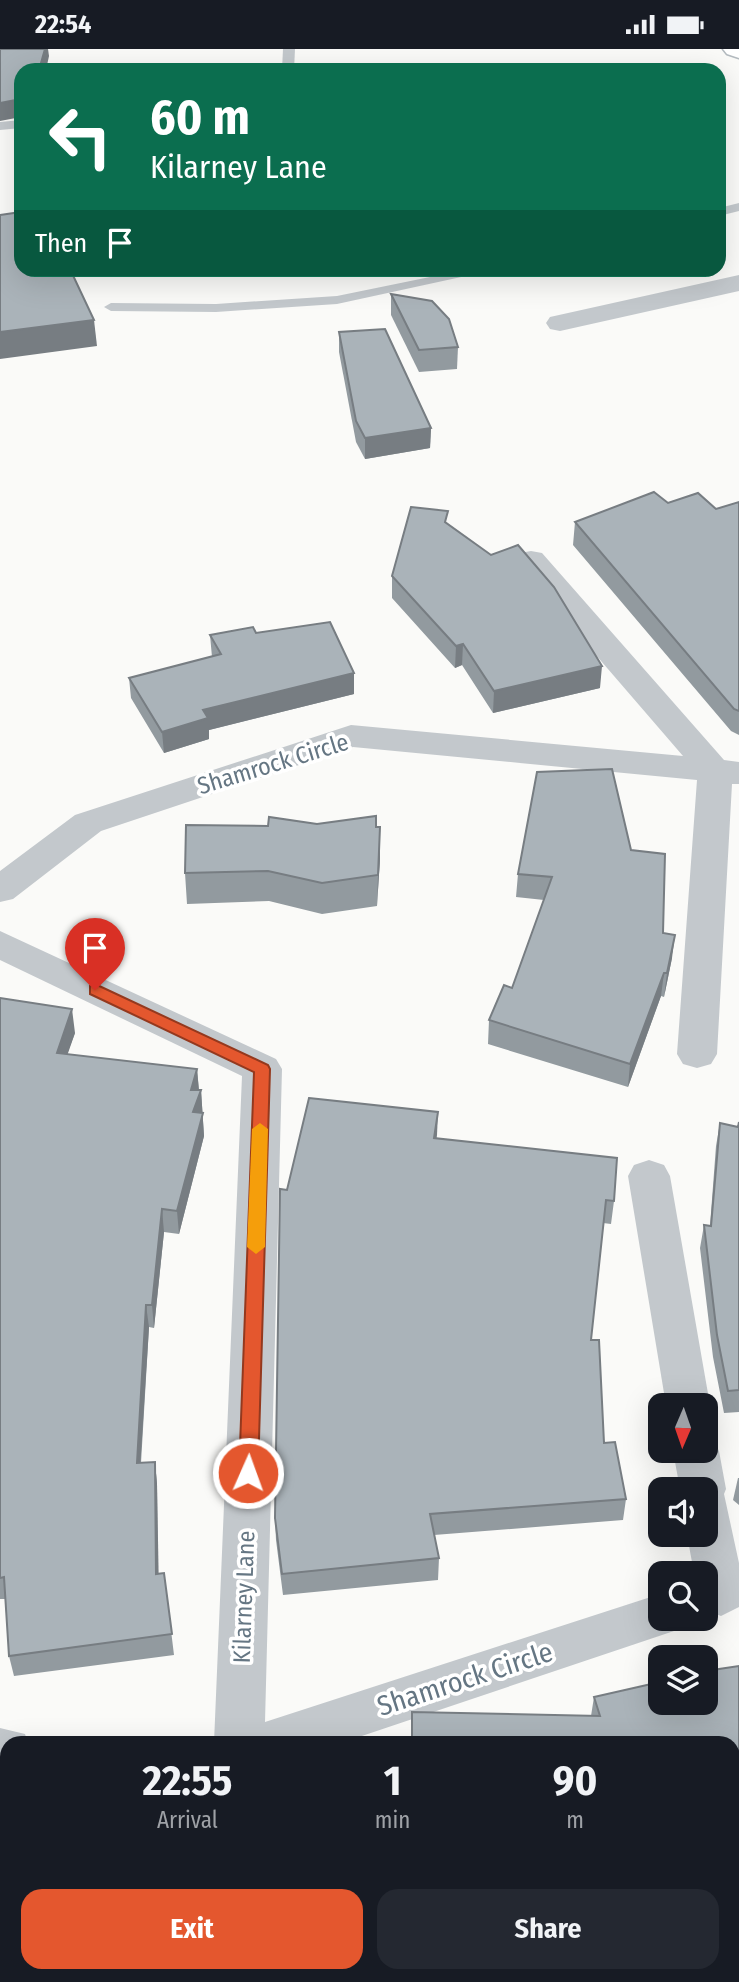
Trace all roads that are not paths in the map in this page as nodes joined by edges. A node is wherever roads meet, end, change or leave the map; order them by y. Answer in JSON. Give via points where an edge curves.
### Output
{"nodes":[{"id":1,"x":452,"y":277,"type":"edge"},
{"id":2,"x":739,"y":283,"type":"edge"},
{"id":3,"x":111,"y":307,"type":"dead end"},
{"id":4,"x":560,"y":323,"type":"dead end"},
{"id":5,"x":531,"y":560,"type":"edge"},
{"id":6,"x":727,"y":773,"type":"edge"},
{"id":7,"x":0,"y":890,"type":"edge"},
{"id":8,"x":0,"y":944,"type":"edge"},
{"id":9,"x":697,"y":1054,"type":"dead end"},
{"id":10,"x":649,"y":1176,"type":"dead end"},
{"id":11,"x":686,"y":1393,"type":"edge"},
{"id":12,"x":713,"y":1547,"type":"edge"},
{"id":13,"x":722,"y":1596,"type":"edge"},
{"id":14,"x":648,"y":1619,"type":"edge"},
{"id":15,"x":239,"y":1736,"type":"edge"},
{"id":16,"x":292,"y":1736,"type":"edge"}],
"edges":[{"from":1,"to":3,"type":"lane","via":[[337,300],[215,308]]},
{"from":2,"to":4,"type":"street"},
{"from":5,"to":6,"type":"street"},
{"from":6,"to":7,"type":"street","name":"Shamrock Circle","via":[[351,737],[88,823]]},
{"from":6,"to":9,"type":"street"},
{"from":8,"to":15,"type":"street","name":"Kilarney Lane","via":[[262,1069]]},
{"from":10,"to":11,"type":"street"},
{"from":12,"to":13,"type":"street"},
{"from":14,"to":16,"type":"street","name":"Shamrock Circle"}]}
